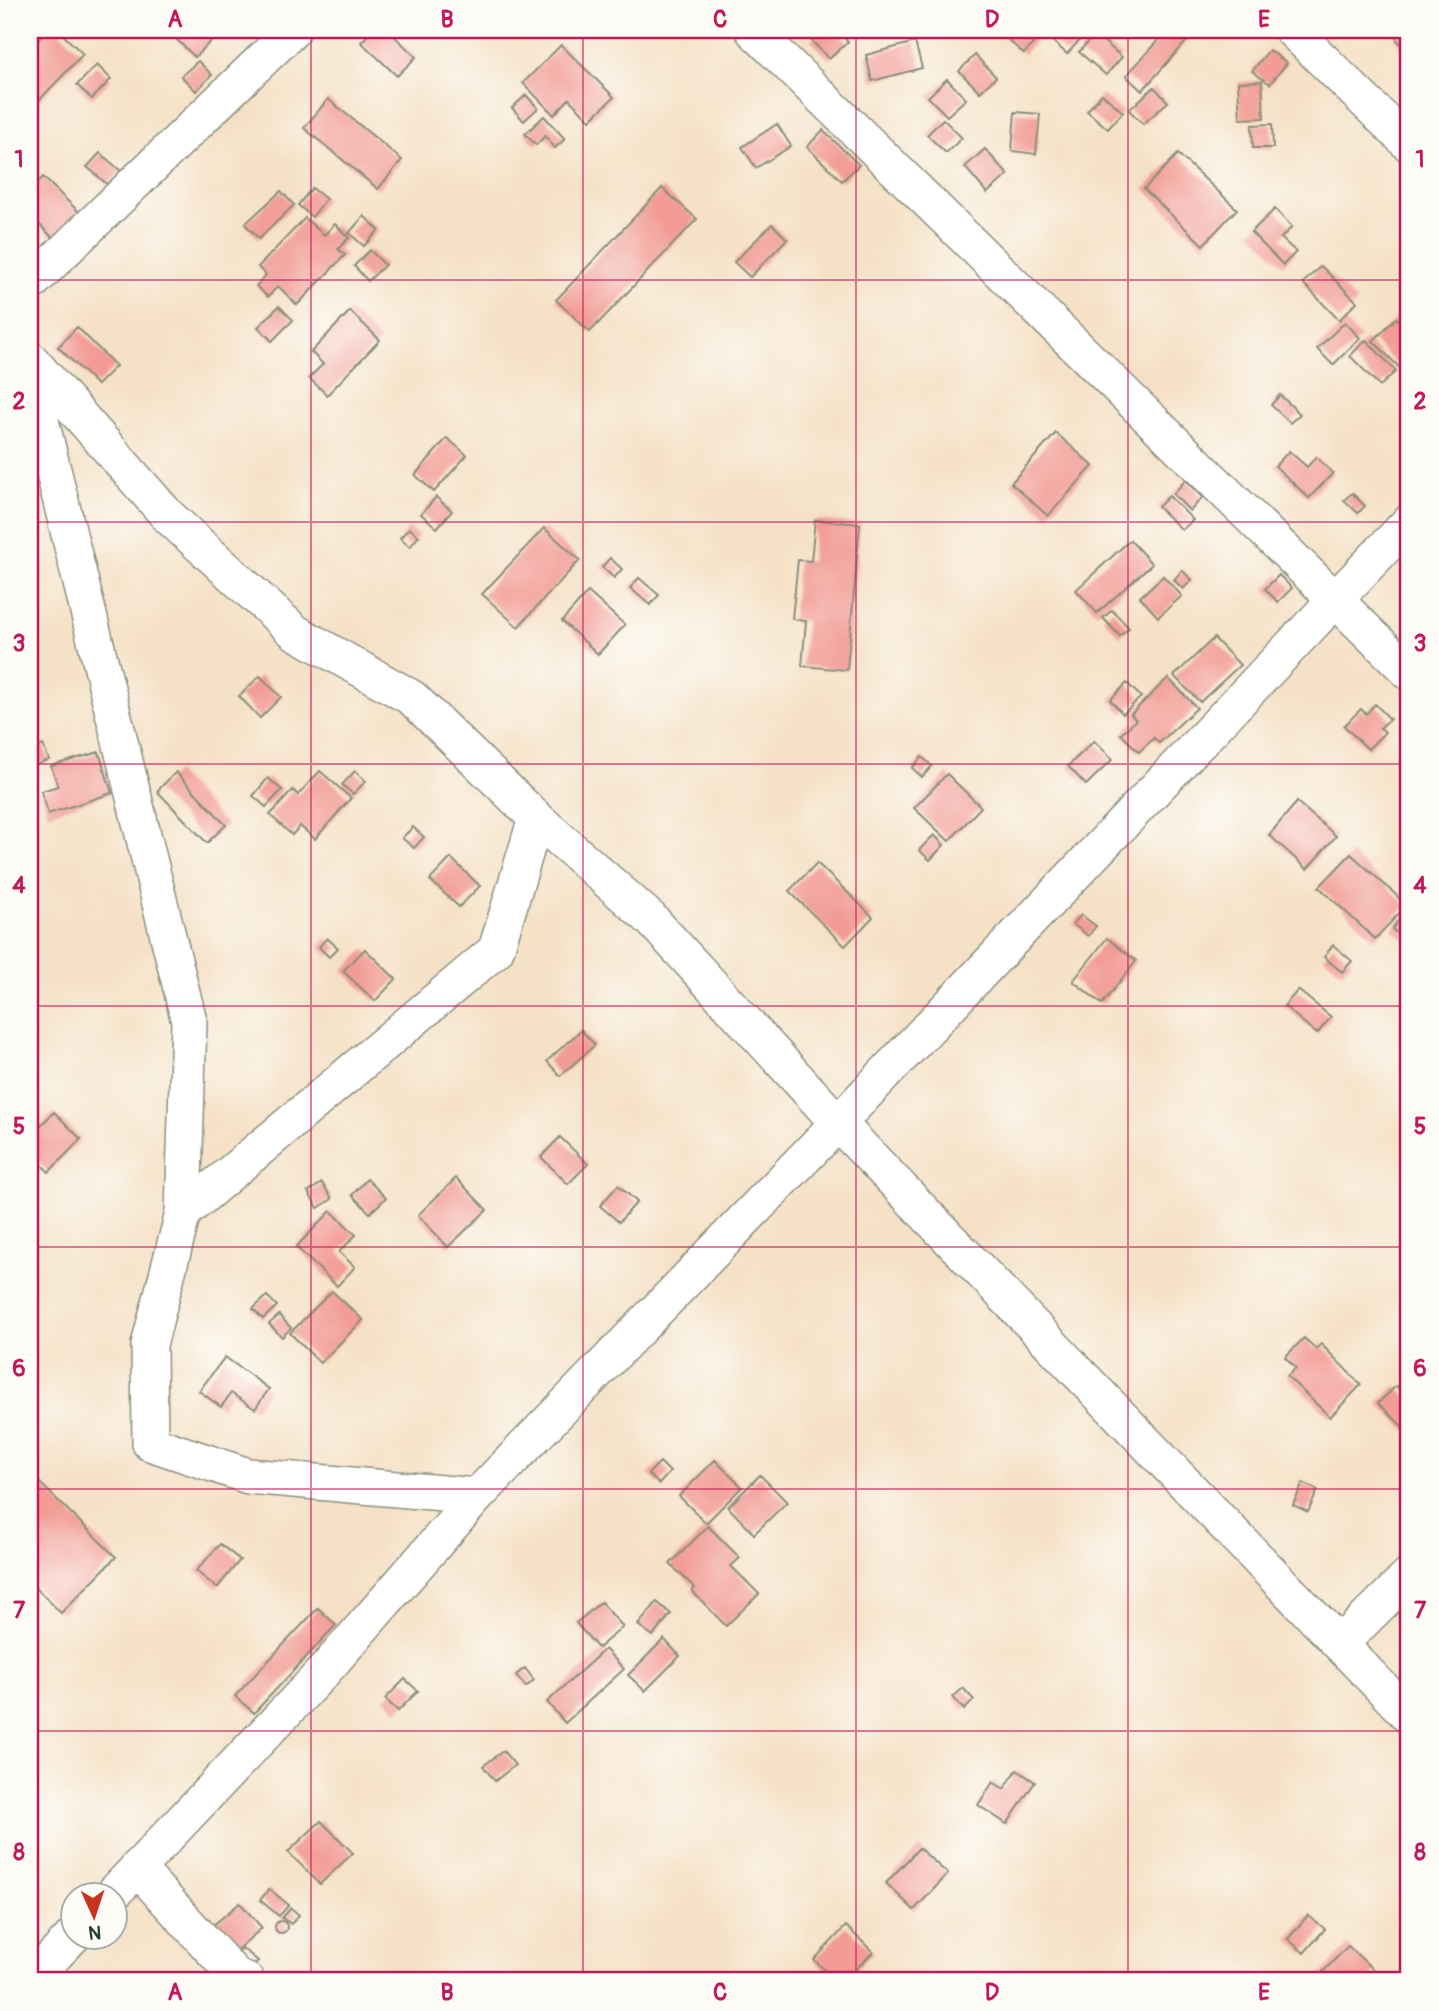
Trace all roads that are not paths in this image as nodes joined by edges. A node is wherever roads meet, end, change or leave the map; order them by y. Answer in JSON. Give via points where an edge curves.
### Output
{"nodes":[{"id":1,"x":293,"y":30,"type":"edge"},
{"id":2,"x":752,"y":30,"type":"edge"},
{"id":3,"x":1292,"y":30,"type":"edge"},
{"id":4,"x":1409,"y":144,"type":"edge"},
{"id":5,"x":30,"y":284,"type":"edge"},
{"id":6,"x":30,"y":359,"type":"edge"},
{"id":7,"x":30,"y":376,"type":"edge"},
{"id":8,"x":1409,"y":522,"type":"edge"},
{"id":9,"x":1336,"y":600,"type":"junction"},
{"id":10,"x":1409,"y":672,"type":"edge"},
{"id":11,"x":536,"y":818,"type":"junction"},
{"id":12,"x":838,"y":1123,"type":"junction"},
{"id":13,"x":183,"y":1213,"type":"junction"},
{"id":14,"x":477,"y":1496,"type":"junction"},
{"id":15,"x":1409,"y":1576,"type":"edge"},
{"id":16,"x":1340,"y":1644,"type":"junction"},
{"id":17,"x":1409,"y":1716,"type":"edge"},
{"id":18,"x":137,"y":1868,"type":"junction"},
{"id":19,"x":124,"y":1882,"type":"edge"},
{"id":20,"x":60,"y":1950,"type":"edge"},
{"id":21,"x":30,"y":1981,"type":"edge"},
{"id":22,"x":247,"y":1981,"type":"edge"}],
"edges":[{"from":1,"to":5,"type":"street"},
{"from":2,"to":9,"type":"street"},
{"from":3,"to":4,"type":"street"},
{"from":6,"to":11,"type":"street","via":[[168,516],[295,632],[412,698]]},
{"from":7,"to":13,"type":"street","via":[[189,1021]]},
{"from":8,"to":9,"type":"street"},
{"from":9,"to":10,"type":"street"},
{"from":9,"to":12,"type":"street"},
{"from":11,"to":12,"type":"street","via":[[651,919]]},
{"from":11,"to":13,"type":"street","via":[[496,950]]},
{"from":12,"to":14,"type":"street"},
{"from":12,"to":16,"type":"street"},
{"from":13,"to":14,"type":"street","via":[[149,1345],[150,1443],[248,1476]]},
{"from":14,"to":18,"type":"street","via":[[326,1670]]},
{"from":15,"to":16,"type":"street"},
{"from":16,"to":17,"type":"street"},
{"from":18,"to":19,"type":"street"},
{"from":18,"to":22,"type":"street","via":[[237,1977]]},
{"from":20,"to":21,"type":"street"}]}
